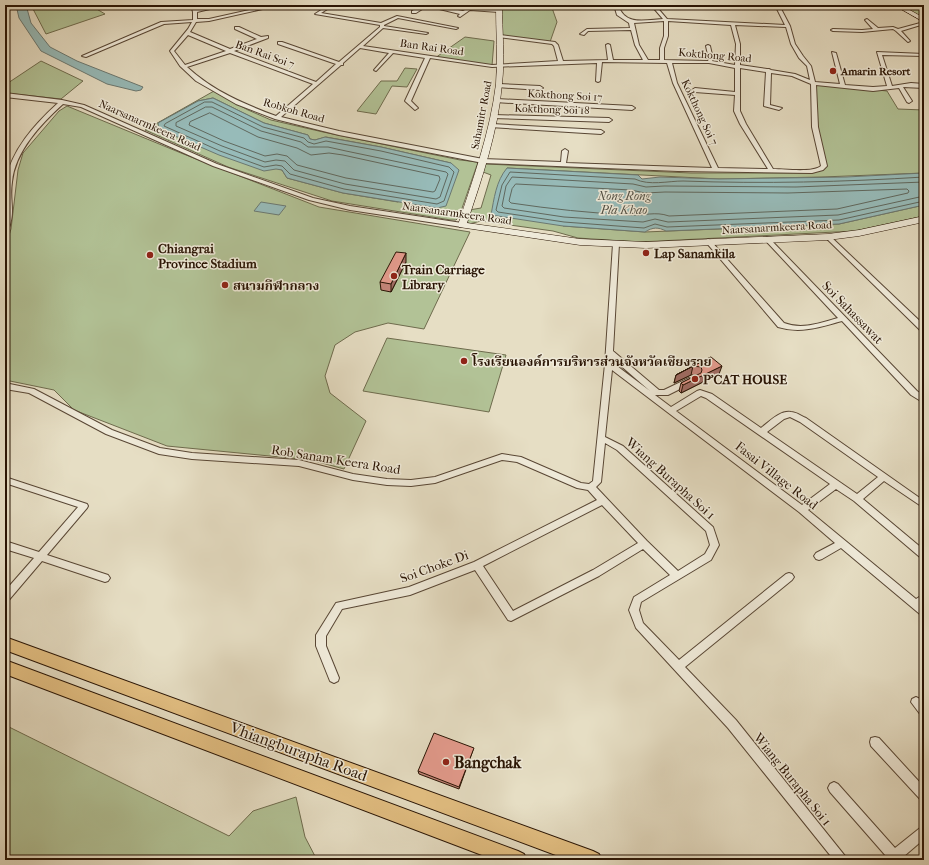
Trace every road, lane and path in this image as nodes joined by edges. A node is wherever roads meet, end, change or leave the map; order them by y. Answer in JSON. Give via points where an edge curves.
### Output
{"nodes":[{"id":1,"x":193,"y":5,"type":"edge"},
{"id":2,"x":225,"y":5,"type":"edge"},
{"id":3,"x":278,"y":5,"type":"edge"},
{"id":4,"x":332,"y":5,"type":"edge"},
{"id":5,"x":426,"y":5,"type":"edge"},
{"id":6,"x":616,"y":5,"type":"edge"},
{"id":7,"x":652,"y":5,"type":"edge"},
{"id":8,"x":777,"y":5,"type":"edge"},
{"id":9,"x":897,"y":5,"type":"edge"},
{"id":10,"x":499,"y":8,"type":"edge"},
{"id":11,"x":196,"y":11,"type":"junction"},
{"id":12,"x":414,"y":12,"type":"dead end"},
{"id":13,"x":464,"y":13,"type":"junction"},
{"id":14,"x":460,"y":16,"type":"dead end"},
{"id":15,"x":924,"y":19,"type":"edge"},
{"id":16,"x":666,"y":20,"type":"junction"},
{"id":17,"x":867,"y":20,"type":"dead end"},
{"id":18,"x":196,"y":21,"type":"junction"},
{"id":19,"x":631,"y":22,"type":"junction"},
{"id":20,"x":903,"y":23,"type":"dead end"},
{"id":21,"x":924,"y":23,"type":"edge"},
{"id":22,"x":733,"y":24,"type":"junction"},
{"id":23,"x":382,"y":25,"type":"junction"},
{"id":24,"x":788,"y":26,"type":"junction"},
{"id":25,"x":237,"y":28,"type":"dead end"},
{"id":26,"x":456,"y":28,"type":"dead end"},
{"id":27,"x":633,"y":29,"type":"junction"},
{"id":28,"x":833,"y":30,"type":"dead end"},
{"id":29,"x":877,"y":30,"type":"junction"},
{"id":30,"x":898,"y":30,"type":"junction"},
{"id":31,"x":188,"y":32,"type":"junction"},
{"id":32,"x":426,"y":33,"type":"dead end"},
{"id":33,"x":582,"y":34,"type":"dead end"},
{"id":34,"x":500,"y":36,"type":"junction"},
{"id":35,"x":908,"y":41,"type":"dead end"},
{"id":36,"x":280,"y":43,"type":"dead end"},
{"id":37,"x":608,"y":45,"type":"dead end"},
{"id":38,"x":708,"y":46,"type":"dead end"},
{"id":39,"x":360,"y":47,"type":"junction"},
{"id":40,"x":230,"y":51,"type":"junction"},
{"id":41,"x":392,"y":52,"type":"junction"},
{"id":42,"x":834,"y":53,"type":"dead end"},
{"id":43,"x":924,"y":55,"type":"edge"},
{"id":44,"x":84,"y":56,"type":"dead end"},
{"id":45,"x":428,"y":56,"type":"junction"},
{"id":46,"x":646,"y":60,"type":"junction"},
{"id":47,"x":600,"y":61,"type":"junction"},
{"id":48,"x":612,"y":61,"type":"junction"},
{"id":49,"x":662,"y":61,"type":"junction"},
{"id":50,"x":669,"y":61,"type":"junction"},
{"id":51,"x":561,"y":62,"type":"junction"},
{"id":52,"x":709,"y":62,"type":"junction"},
{"id":53,"x":341,"y":64,"type":"junction"},
{"id":54,"x":501,"y":66,"type":"junction"},
{"id":55,"x":737,"y":66,"type":"junction"},
{"id":56,"x":184,"y":67,"type":"junction"},
{"id":57,"x":376,"y":70,"type":"dead end"},
{"id":58,"x":769,"y":70,"type":"junction"},
{"id":59,"x":598,"y":81,"type":"dead end"},
{"id":60,"x":813,"y":83,"type":"junction"},
{"id":61,"x":317,"y":84,"type":"junction"},
{"id":62,"x":499,"y":86,"type":"junction"},
{"id":63,"x":843,"y":86,"type":"junction"},
{"id":64,"x":900,"y":86,"type":"junction"},
{"id":65,"x":924,"y":86,"type":"edge"},
{"id":66,"x":540,"y":88,"type":"dead end"},
{"id":67,"x":890,"y":88,"type":"junction"},
{"id":68,"x":695,"y":90,"type":"dead end"},
{"id":69,"x":737,"y":94,"type":"junction"},
{"id":70,"x":5,"y":95,"type":"edge"},
{"id":71,"x":497,"y":101,"type":"junction"},
{"id":72,"x":909,"y":101,"type":"dead end"},
{"id":73,"x":62,"y":102,"type":"junction"},
{"id":74,"x":415,"y":108,"type":"dead end"},
{"id":75,"x":632,"y":108,"type":"dead end"},
{"id":76,"x":779,"y":108,"type":"dead end"},
{"id":77,"x":494,"y":117,"type":"junction"},
{"id":78,"x":277,"y":118,"type":"junction"},
{"id":79,"x":610,"y":120,"type":"dead end"},
{"id":80,"x":492,"y":126,"type":"junction"},
{"id":81,"x":601,"y":132,"type":"dead end"},
{"id":82,"x":565,"y":151,"type":"dead end"},
{"id":83,"x":483,"y":161,"type":"junction"},
{"id":84,"x":563,"y":165,"type":"junction"},
{"id":85,"x":716,"y":170,"type":"junction"},
{"id":86,"x":772,"y":171,"type":"junction"},
{"id":87,"x":7,"y":180,"type":"edge"},
{"id":88,"x":924,"y":219,"type":"edge"},
{"id":89,"x":462,"y":225,"type":"junction"},
{"id":90,"x":5,"y":231,"type":"edge"},
{"id":91,"x":828,"y":237,"type":"junction"},
{"id":92,"x":767,"y":239,"type":"junction"},
{"id":93,"x":708,"y":242,"type":"junction"},
{"id":94,"x":616,"y":244,"type":"junction"},
{"id":95,"x":842,"y":319,"type":"junction"},
{"id":96,"x":924,"y":328,"type":"edge"},
{"id":97,"x":610,"y":352,"type":"junction"},
{"id":98,"x":609,"y":364,"type":"junction"},
{"id":99,"x":695,"y":378,"type":"edge"},
{"id":100,"x":6,"y":387,"type":"edge"},
{"id":101,"x":924,"y":400,"type":"edge"},
{"id":102,"x":672,"y":410,"type":"junction"},
{"id":103,"x":761,"y":433,"type":"junction"},
{"id":104,"x":601,"y":438,"type":"junction"},
{"id":105,"x":884,"y":476,"type":"junction"},
{"id":106,"x":5,"y":480,"type":"edge"},
{"id":107,"x":836,"y":484,"type":"junction"},
{"id":108,"x":590,"y":487,"type":"junction"},
{"id":109,"x":857,"y":499,"type":"junction"},
{"id":110,"x":603,"y":501,"type":"junction"},
{"id":111,"x":924,"y":505,"type":"edge"},
{"id":112,"x":802,"y":510,"type":"junction"},
{"id":113,"x":842,"y":543,"type":"junction"},
{"id":114,"x":644,"y":544,"type":"junction"},
{"id":115,"x":5,"y":545,"type":"edge"},
{"id":116,"x":924,"y":555,"type":"edge"},
{"id":117,"x":819,"y":556,"type":"dead end"},
{"id":118,"x":41,"y":557,"type":"junction"},
{"id":119,"x":477,"y":565,"type":"junction"},
{"id":120,"x":677,"y":576,"type":"junction"},
{"id":121,"x":789,"y":577,"type":"dead end"},
{"id":122,"x":105,"y":578,"type":"dead end"},
{"id":123,"x":5,"y":598,"type":"edge"},
{"id":124,"x":924,"y":598,"type":"edge"},
{"id":125,"x":916,"y":605,"type":"junction"},
{"id":126,"x":924,"y":612,"type":"edge"},
{"id":127,"x":5,"y":643,"type":"edge"},
{"id":128,"x":5,"y":667,"type":"edge"},
{"id":129,"x":678,"y":667,"type":"junction"},
{"id":130,"x":334,"y":678,"type":"dead end"},
{"id":131,"x":916,"y":702,"type":"dead end"},
{"id":132,"x":924,"y":711,"type":"edge"},
{"id":133,"x":875,"y":742,"type":"dead end"},
{"id":134,"x":834,"y":788,"type":"dead end"},
{"id":135,"x":924,"y":795,"type":"edge"},
{"id":136,"x":924,"y":832,"type":"edge"},
{"id":137,"x":894,"y":859,"type":"edge"},
{"id":138,"x":518,"y":860,"type":"edge"},
{"id":139,"x":593,"y":860,"type":"edge"},
{"id":140,"x":841,"y":860,"type":"edge"}],
"edges":[{"from":1,"to":11,"type":"street"},
{"from":2,"to":11,"type":"street"},
{"from":3,"to":18,"type":"street"},
{"from":4,"to":23,"type":"street","via":[[317,14]]},
{"from":5,"to":12,"type":"street"},
{"from":5,"to":13,"type":"street"},
{"from":6,"to":19,"type":"street","via":[[619,14]]},
{"from":7,"to":16,"type":"street"},
{"from":8,"to":24,"type":"street"},
{"from":9,"to":15,"type":"street"},
{"from":10,"to":13,"type":"street","via":[[469,9]]},
{"from":10,"to":34,"type":"street","name":"Sahamitr Road"},
{"from":11,"to":18,"type":"street"},
{"from":13,"to":14,"type":"street"},
{"from":15,"to":20,"type":"street"},
{"from":16,"to":19,"type":"street"},
{"from":16,"to":22,"type":"street"},
{"from":16,"to":49,"type":"street"},
{"from":17,"to":29,"type":"street"},
{"from":18,"to":31,"type":"street","name":"Robkoh Road"},
{"from":18,"to":44,"type":"street","via":[[163,23]]},
{"from":19,"to":27,"type":"street"},
{"from":21,"to":30,"type":"street"},
{"from":22,"to":24,"type":"street"},
{"from":22,"to":55,"type":"street","via":[[738,44]]},
{"from":23,"to":26,"type":"street","via":[[397,18]]},
{"from":23,"to":32,"type":"street"},
{"from":23,"to":39,"type":"street"},
{"from":24,"to":60,"type":"street","via":[[793,44],[809,66]]},
{"from":25,"to":40,"type":"street","via":[[264,38]]},
{"from":27,"to":33,"type":"street","via":[[587,30]]},
{"from":27,"to":46,"type":"street","via":[[637,45]]},
{"from":28,"to":29,"type":"street"},
{"from":29,"to":30,"type":"street"},
{"from":30,"to":35,"type":"street"},
{"from":31,"to":40,"type":"street"},
{"from":31,"to":56,"type":"street","name":"Robkoh Road","via":[[172,51]]},
{"from":34,"to":51,"type":"street","via":[[553,43]]},
{"from":34,"to":54,"type":"street","name":"Sahamitr Road"},
{"from":36,"to":53,"type":"street"},
{"from":37,"to":48,"type":"street"},
{"from":38,"to":52,"type":"street","via":[[711,59]]},
{"from":39,"to":41,"type":"street","name":"Ban Rai Road"},
{"from":39,"to":53,"type":"street"},
{"from":40,"to":56,"type":"street","name":"Ban Rai Soi 7"},
{"from":40,"to":61,"type":"street","name":"Ban Rai Soi 7"},
{"from":41,"to":45,"type":"street","name":"Ban Rai Road"},
{"from":41,"to":57,"type":"street"},
{"from":42,"to":63,"type":"street"},
{"from":43,"to":67,"type":"street","via":[[879,53]]},
{"from":45,"to":54,"type":"street","name":"Ban Rai Road"},
{"from":45,"to":74,"type":"street","via":[[408,101]]},
{"from":46,"to":48,"type":"street","name":"Kokthong Road"},
{"from":46,"to":49,"type":"street","name":"Kokthong Road"},
{"from":47,"to":48,"type":"street","name":"Kokthong Road"},
{"from":47,"to":51,"type":"street","name":"Kokthong Road"},
{"from":47,"to":59,"type":"street"},
{"from":49,"to":50,"type":"street","name":"Kokthong Road"},
{"from":50,"to":52,"type":"street","name":"Kokthong Road"},
{"from":50,"to":85,"type":"street","name":"Kokthong Soi 7","via":[[675,83]]},
{"from":51,"to":54,"type":"street","name":"Kokthong Road"},
{"from":52,"to":55,"type":"street","name":"Kokthong Road"},
{"from":53,"to":61,"type":"street"},
{"from":54,"to":62,"type":"street","name":"Sahamitr Road"},
{"from":55,"to":58,"type":"street","name":"Kokthong Road"},
{"from":55,"to":69,"type":"street"},
{"from":56,"to":78,"type":"street","name":"Robkoh Road","via":[[198,80],[238,102]]},
{"from":58,"to":60,"type":"street","name":"Kokthong Road","via":[[793,75]]},
{"from":58,"to":76,"type":"street","via":[[767,106]]},
{"from":60,"to":63,"type":"street","name":"Kokthong Road"},
{"from":60,"to":86,"type":"street","name":"Robkoh Road","via":[[815,127],[824,166],[812,172]]},
{"from":61,"to":78,"type":"street"},
{"from":62,"to":66,"type":"street"},
{"from":62,"to":71,"type":"street","name":"Sahamitr Road"},
{"from":63,"to":67,"type":"street","name":"Kokthong Road"},
{"from":64,"to":65,"type":"street","name":"Kokthong Road"},
{"from":64,"to":67,"type":"street","name":"Kokthong Road"},
{"from":64,"to":72,"type":"street"},
{"from":68,"to":69,"type":"street"},
{"from":69,"to":86,"type":"street","via":[[739,117]]},
{"from":70,"to":73,"type":"street","name":"Naarsanarmkeera Road"},
{"from":71,"to":75,"type":"street","name":"Kokthong Soi 17"},
{"from":71,"to":77,"type":"street","name":"Sahamitr Road"},
{"from":73,"to":87,"type":"street","via":[[49,112],[29,137],[16,157]]},
{"from":73,"to":89,"type":"street","name":"Naarsanarmkeera Road","via":[[82,106],[215,165],[311,199],[350,208]]},
{"from":77,"to":79,"type":"street","name":"Kokthong Soi 18"},
{"from":77,"to":80,"type":"street","name":"Sahamitr Road"},
{"from":78,"to":83,"type":"street","name":"Robkoh Road","via":[[339,133]]},
{"from":80,"to":81,"type":"street"},
{"from":80,"to":83,"type":"street","name":"Sahamitr Road"},
{"from":82,"to":84,"type":"street"},
{"from":83,"to":84,"type":"street","name":"Robkoh Road"},
{"from":83,"to":89,"type":"street","name":"Sahamitr Road"},
{"from":84,"to":85,"type":"street","name":"Robkoh Road"},
{"from":85,"to":86,"type":"street","name":"Robkoh Road"},
{"from":87,"to":90,"type":"street","via":[[10,215]]},
{"from":88,"to":91,"type":"street","name":"Naarsanarmkeera Road"},
{"from":89,"to":94,"type":"street","name":"Naarsanarmkeera Road","via":[[580,242]]},
{"from":91,"to":92,"type":"street","name":"Naarsanarmkeera Road"},
{"from":91,"to":96,"type":"street"},
{"from":92,"to":93,"type":"street","name":"Naarsanarmkeera Road"},
{"from":92,"to":95,"type":"street","name":"Soi Sahassawat"},
{"from":93,"to":94,"type":"street","name":"Naarsanarmkeera Road"},
{"from":93,"to":95,"type":"street","via":[[781,325],[791,330],[803,329]]},
{"from":94,"to":97,"type":"street"},
{"from":95,"to":101,"type":"street","name":"Soi Sahassawat"},
{"from":97,"to":98,"type":"street"},
{"from":97,"to":99,"type":"street","via":[[657,393],[665,393]]},
{"from":98,"to":102,"type":"street","name":"Fasai Village Road"},
{"from":98,"to":104,"type":"street"},
{"from":100,"to":108,"type":"street","name":"Rob Sanam Keera Road","via":[[31,391],[109,432],[159,451],[192,456],[299,463],[353,477],[411,483],[435,480],[502,457],[518,459],[580,486]]},
{"from":102,"to":103,"type":"street","via":[[700,393],[709,396]]},
{"from":102,"to":112,"type":"street","name":"Fasai Village Road"},
{"from":103,"to":105,"type":"street","via":[[781,417],[790,414]]},
{"from":103,"to":107,"type":"street"},
{"from":104,"to":108,"type":"street","via":[[597,482]]},
{"from":104,"to":120,"type":"street","name":"Wiang Burapha Soi 1","via":[[620,448],[710,529],[716,545],[708,557]]},
{"from":105,"to":109,"type":"street"},
{"from":105,"to":111,"type":"street"},
{"from":106,"to":118,"type":"street","via":[[84,506]]},
{"from":107,"to":109,"type":"street"},
{"from":107,"to":112,"type":"street"},
{"from":108,"to":110,"type":"street"},
{"from":109,"to":116,"type":"street"},
{"from":110,"to":114,"type":"street"},
{"from":110,"to":119,"type":"street","name":"Soi Choke Di"},
{"from":112,"to":113,"type":"street","name":"Fasai Village Road"},
{"from":113,"to":117,"type":"street"},
{"from":113,"to":125,"type":"street","name":"Fasai Village Road"},
{"from":114,"to":119,"type":"street","via":[[596,573],[512,617]]},
{"from":114,"to":120,"type":"street"},
{"from":115,"to":118,"type":"street"},
{"from":118,"to":122,"type":"street"},
{"from":118,"to":123,"type":"street"},
{"from":119,"to":130,"type":"street","name":"Soi Choke Di","via":[[410,591],[339,606],[321,635],[322,646]]},
{"from":120,"to":129,"type":"street","name":"Wiang Burapha Soi 1","via":[[638,600],[634,610],[639,625]]},
{"from":121,"to":129,"type":"street"},
{"from":124,"to":125,"type":"street"},
{"from":125,"to":126,"type":"street","name":"Fasai Village Road"},
{"from":127,"to":139,"type":"main road","name":"Vhiangburapha Road"},
{"from":128,"to":138,"type":"main road","name":"Vhiangburapha Road"},
{"from":129,"to":140,"type":"street","name":"Wiang Burapha Soi 1","via":[[732,724]]},
{"from":131,"to":132,"type":"street"},
{"from":133,"to":135,"type":"street"},
{"from":134,"to":137,"type":"street"},
{"from":136,"to":137,"type":"street"}]}
